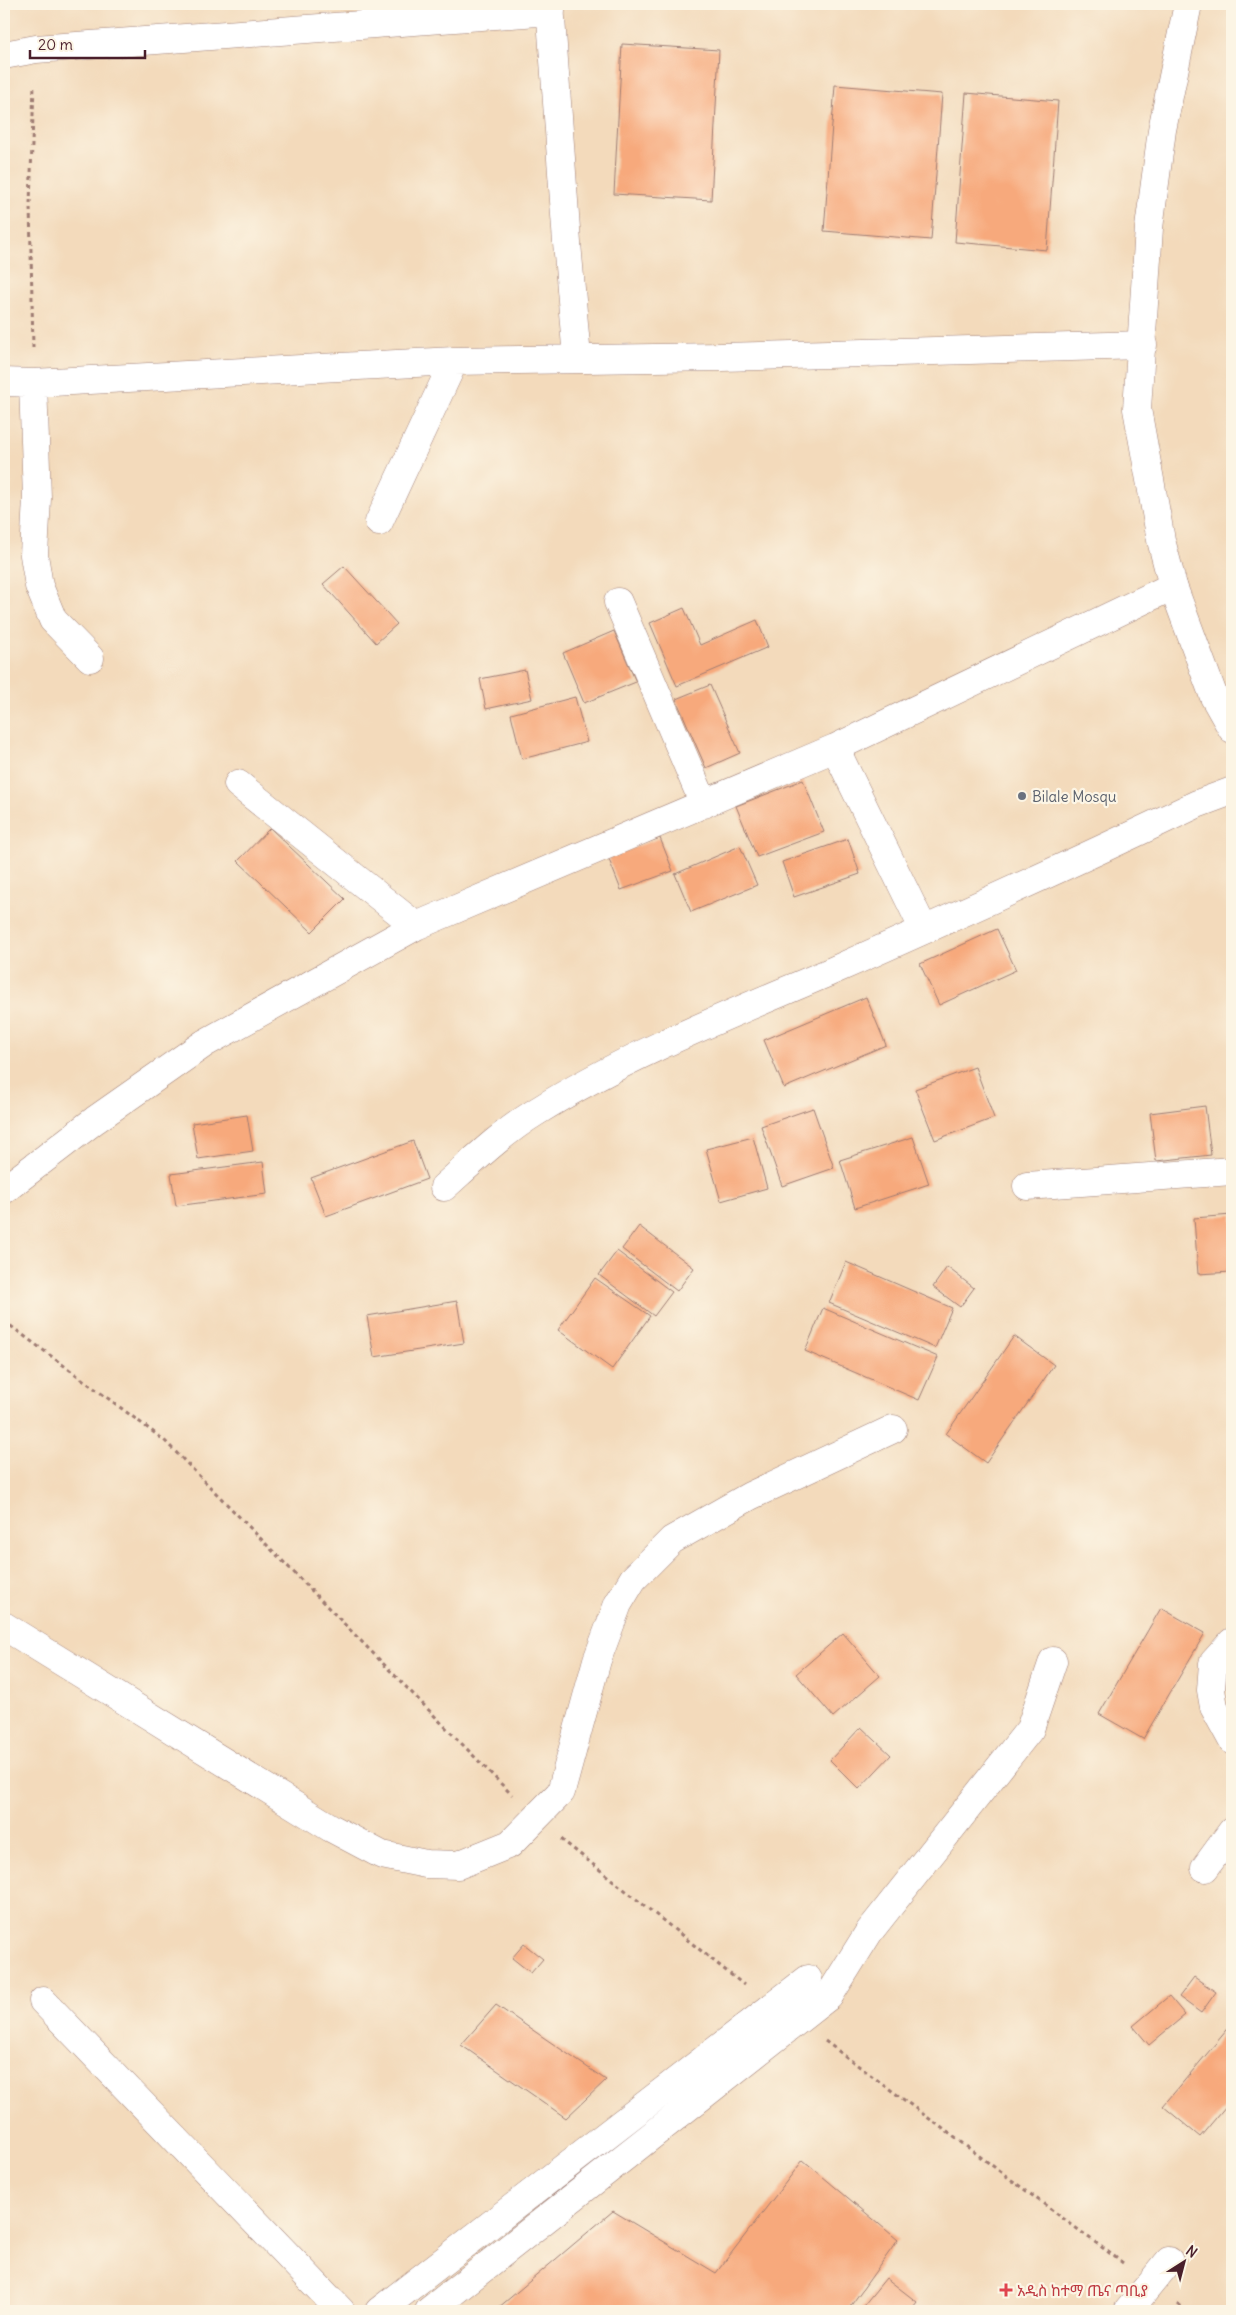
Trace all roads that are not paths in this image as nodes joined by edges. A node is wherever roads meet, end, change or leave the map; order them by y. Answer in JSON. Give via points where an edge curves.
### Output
{"nodes":[{"id":1,"x":1188,"y":4,"type":"edge"},
{"id":2,"x":550,"y":8,"type":"edge"},
{"id":3,"x":4,"y":55,"type":"edge"},
{"id":4,"x":1143,"y":345,"type":"junction"},
{"id":5,"x":577,"y":358,"type":"junction"},
{"id":6,"x":454,"y":361,"type":"junction"},
{"id":7,"x":4,"y":382,"type":"edge"},
{"id":8,"x":33,"y":383,"type":"junction"},
{"id":9,"x":379,"y":522,"type":"dead end"},
{"id":10,"x":1173,"y":586,"type":"junction"},
{"id":11,"x":618,"y":602,"type":"dead end"},
{"id":12,"x":90,"y":658,"type":"dead end"},
{"id":13,"x":1232,"y":729,"type":"edge"},
{"id":14,"x":835,"y":748,"type":"junction"},
{"id":15,"x":238,"y":784,"type":"dead end"},
{"id":16,"x":1232,"y":790,"type":"edge"},
{"id":17,"x":704,"y":804,"type":"junction"},
{"id":18,"x":416,"y":926,"type":"junction"},
{"id":19,"x":924,"y":930,"type":"junction"},
{"id":20,"x":1232,"y":1171,"type":"edge"},
{"id":21,"x":1027,"y":1186,"type":"dead end"},
{"id":22,"x":444,"y":1187,"type":"dead end"},
{"id":23,"x":4,"y":1190,"type":"edge"},
{"id":24,"x":893,"y":1429,"type":"dead end"},
{"id":25,"x":4,"y":1626,"type":"edge"},
{"id":26,"x":1232,"y":1642,"type":"edge"},
{"id":27,"x":1053,"y":1662,"type":"dead end"},
{"id":28,"x":1232,"y":1740,"type":"edge"},
{"id":29,"x":1232,"y":1831,"type":"edge"},
{"id":30,"x":1205,"y":1868,"type":"dead end"},
{"id":31,"x":808,"y":1979,"type":"dead end"},
{"id":32,"x":43,"y":2001,"type":"dead end"},
{"id":33,"x":1169,"y":2261,"type":"dead end"},
{"id":34,"x":341,"y":2311,"type":"edge"},
{"id":35,"x":379,"y":2311,"type":"edge"},
{"id":36,"x":429,"y":2311,"type":"edge"},
{"id":37,"x":1128,"y":2311,"type":"edge"}],
"edges":[{"from":1,"to":4,"type":"street","via":[[1162,130],[1152,209]]},
{"from":2,"to":3,"type":"street","via":[[36,49]]},
{"from":2,"to":5,"type":"street"},
{"from":4,"to":5,"type":"street"},
{"from":4,"to":10,"type":"street","via":[[1137,408],[1161,540]]},
{"from":5,"to":6,"type":"street"},
{"from":6,"to":8,"type":"street"},
{"from":6,"to":9,"type":"street"},
{"from":7,"to":8,"type":"street"},
{"from":8,"to":12,"type":"street","via":[[37,498],[34,555],[39,586],[53,620]]},
{"from":10,"to":13,"type":"street","via":[[1214,697]]},
{"from":10,"to":14,"type":"street"},
{"from":11,"to":17,"type":"street"},
{"from":14,"to":17,"type":"street"},
{"from":14,"to":19,"type":"street"},
{"from":15,"to":18,"type":"street"},
{"from":16,"to":19,"type":"street"},
{"from":17,"to":18,"type":"street"},
{"from":18,"to":23,"type":"street","via":[[205,1043]]},
{"from":19,"to":22,"type":"street","via":[[669,1042],[592,1080],[535,1112],[490,1145]]},
{"from":20,"to":21,"type":"street"},
{"from":24,"to":25,"type":"street","via":[[750,1496],[672,1540],[632,1579],[618,1604],[597,1660],[561,1792],[510,1844],[458,1865],[426,1864],[382,1856],[330,1828]]},
{"from":26,"to":28,"type":"street","via":[[1213,1663],[1211,1690],[1214,1708]]},
{"from":27,"to":36,"type":"street","via":[[1030,1729],[869,1932],[829,1996]]},
{"from":29,"to":30,"type":"street"},
{"from":31,"to":35,"type":"street"},
{"from":32,"to":34,"type":"street"},
{"from":33,"to":37,"type":"street"}]}
